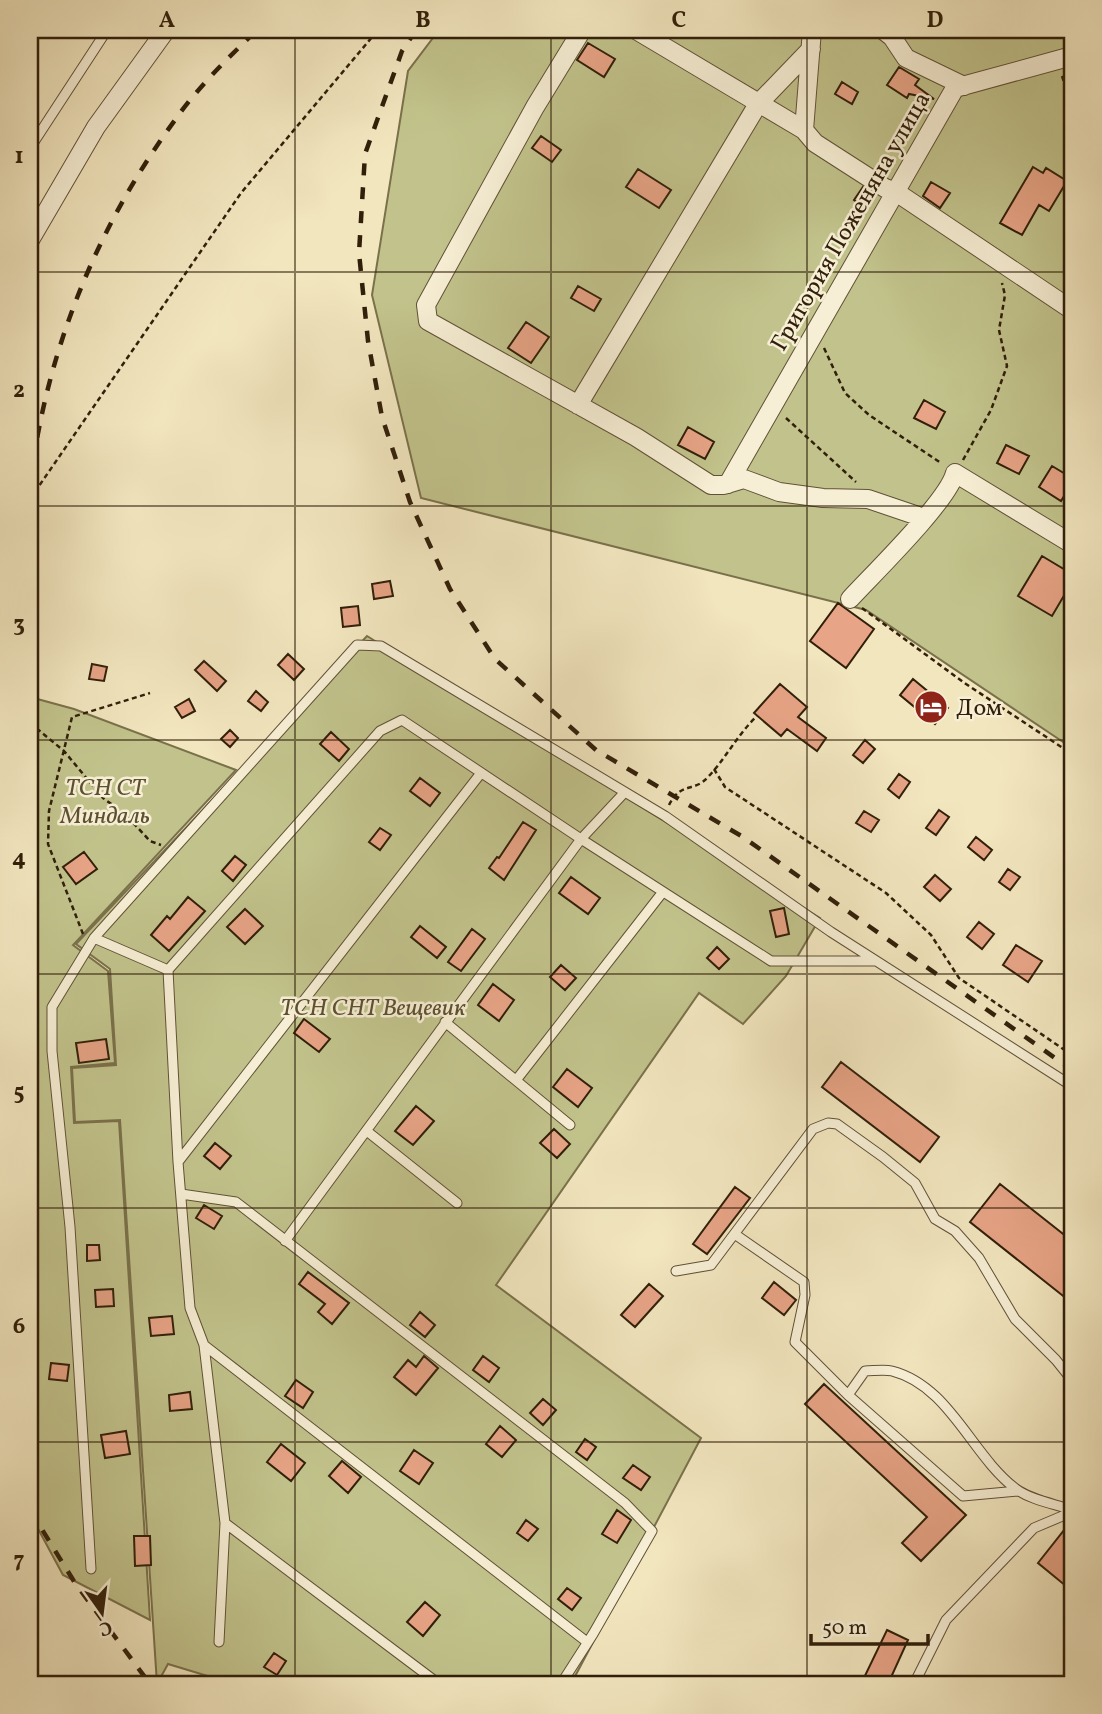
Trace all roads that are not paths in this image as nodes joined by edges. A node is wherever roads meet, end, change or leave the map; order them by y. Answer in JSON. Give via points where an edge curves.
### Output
{"nodes":[{"id":1,"x":107,"y":30,"type":"edge"},
{"id":2,"x":166,"y":30,"type":"edge"},
{"id":3,"x":582,"y":30,"type":"edge"},
{"id":4,"x":636,"y":30,"type":"edge"},
{"id":5,"x":812,"y":30,"type":"edge"},
{"id":6,"x":883,"y":30,"type":"edge"},
{"id":7,"x":811,"y":49,"type":"junction"},
{"id":8,"x":1064,"y":58,"type":"edge"},
{"id":9,"x":964,"y":86,"type":"junction"},
{"id":10,"x":758,"y":104,"type":"junction"},
{"id":11,"x":804,"y":130,"type":"junction"},
{"id":12,"x":30,"y":148,"type":"edge"},
{"id":13,"x":896,"y":192,"type":"junction"},
{"id":14,"x":30,"y":240,"type":"edge"},
{"id":15,"x":1072,"y":310,"type":"edge"},
{"id":16,"x":578,"y":405,"type":"junction"},
{"id":17,"x":728,"y":484,"type":"junction"},
{"id":18,"x":924,"y":518,"type":"junction"},
{"id":19,"x":1072,"y":544,"type":"edge"},
{"id":20,"x":850,"y":599,"type":"road end"},
{"id":21,"x":481,"y":773,"type":"junction"},
{"id":22,"x":624,"y":793,"type":"junction"},
{"id":23,"x":581,"y":839,"type":"junction"},
{"id":24,"x":662,"y":893,"type":"junction"},
{"id":25,"x":94,"y":938,"type":"junction"},
{"id":26,"x":877,"y":961,"type":"junction"},
{"id":27,"x":168,"y":970,"type":"junction"},
{"id":28,"x":445,"y":1022,"type":"junction"},
{"id":29,"x":517,"y":1079,"type":"junction"},
{"id":30,"x":1072,"y":1086,"type":"edge"},
{"id":31,"x":570,"y":1125,"type":"dead end"},
{"id":32,"x":368,"y":1132,"type":"junction"},
{"id":33,"x":178,"y":1162,"type":"junction"},
{"id":34,"x":181,"y":1194,"type":"junction"},
{"id":35,"x":457,"y":1203,"type":"dead end"},
{"id":36,"x":736,"y":1235,"type":"junction"},
{"id":37,"x":285,"y":1241,"type":"junction"},
{"id":38,"x":676,"y":1271,"type":"dead end"},
{"id":39,"x":204,"y":1345,"type":"junction"},
{"id":40,"x":1072,"y":1380,"type":"edge"},
{"id":41,"x":848,"y":1395,"type":"junction"},
{"id":42,"x":1018,"y":1491,"type":"junction"},
{"id":43,"x":1072,"y":1511,"type":"edge"},
{"id":44,"x":225,"y":1523,"type":"junction"},
{"id":45,"x":91,"y":1569,"type":"dead end"},
{"id":46,"x":219,"y":1642,"type":"dead end"},
{"id":47,"x":587,"y":1642,"type":"junction"},
{"id":48,"x":439,"y":1684,"type":"edge"},
{"id":49,"x":561,"y":1684,"type":"edge"},
{"id":50,"x":914,"y":1684,"type":"edge"}],
"edges":[{"from":1,"to":12,"type":"lane"},
{"from":2,"to":14,"type":"street","via":[[96,127]]},
{"from":3,"to":16,"type":"street","via":[[426,305],[428,321]]},
{"from":4,"to":10,"type":"street"},
{"from":5,"to":7,"type":"street"},
{"from":6,"to":9,"type":"street","via":[[906,58]]},
{"from":7,"to":10,"type":"street"},
{"from":7,"to":11,"type":"street"},
{"from":8,"to":9,"type":"street","name":"Григория Поженяна улица"},
{"from":9,"to":13,"type":"street","name":"Григория Поженяна улица","via":[[955,88]]},
{"from":10,"to":11,"type":"street"},
{"from":10,"to":16,"type":"street"},
{"from":11,"to":13,"type":"street","via":[[815,143]]},
{"from":13,"to":15,"type":"street"},
{"from":13,"to":17,"type":"street","name":"Григория Поженяна улица"},
{"from":16,"to":17,"type":"street","via":[[711,485]]},
{"from":17,"to":18,"type":"street","via":[[744,479],[779,492],[869,499]]},
{"from":18,"to":19,"type":"street","via":[[955,473]]},
{"from":18,"to":20,"type":"street"},
{"from":21,"to":23,"type":"lane"},
{"from":21,"to":27,"type":"lane","via":[[402,720],[380,731]]},
{"from":21,"to":33,"type":"lane"},
{"from":22,"to":23,"type":"lane"},
{"from":22,"to":25,"type":"lane","via":[[381,646],[357,645]]},
{"from":22,"to":26,"type":"lane","via":[[665,816]]},
{"from":23,"to":24,"type":"lane"},
{"from":23,"to":28,"type":"lane"},
{"from":24,"to":26,"type":"lane","via":[[771,961]]},
{"from":24,"to":29,"type":"lane"},
{"from":25,"to":27,"type":"lane"},
{"from":25,"to":45,"type":"lane","via":[[52,1007]]},
{"from":26,"to":30,"type":"lane"},
{"from":27,"to":33,"type":"lane"},
{"from":28,"to":29,"type":"lane"},
{"from":28,"to":32,"type":"lane"},
{"from":29,"to":31,"type":"lane"},
{"from":32,"to":35,"type":"lane"},
{"from":32,"to":37,"type":"lane"},
{"from":33,"to":34,"type":"lane"},
{"from":34,"to":37,"type":"lane","via":[[236,1202]]},
{"from":34,"to":39,"type":"lane","via":[[190,1308]]},
{"from":36,"to":38,"type":"lane","via":[[711,1265]]},
{"from":36,"to":40,"type":"lane","via":[[813,1129],[837,1124],[915,1183],[935,1219],[955,1231],[979,1258],[1015,1319]]},
{"from":36,"to":41,"type":"lane","via":[[804,1282],[795,1342]]},
{"from":37,"to":47,"type":"lane","via":[[625,1503],[652,1531]]},
{"from":39,"to":44,"type":"lane"},
{"from":39,"to":47,"type":"lane"},
{"from":41,"to":42,"type":"lane","via":[[963,1496]]},
{"from":41,"to":42,"type":"lane","via":[[865,1371],[890,1370],[920,1383]]},
{"from":42,"to":43,"type":"lane"},
{"from":43,"to":50,"type":"lane","via":[[1034,1528],[946,1620]]},
{"from":44,"to":46,"type":"lane"},
{"from":44,"to":48,"type":"lane"},
{"from":47,"to":49,"type":"lane"}]}
